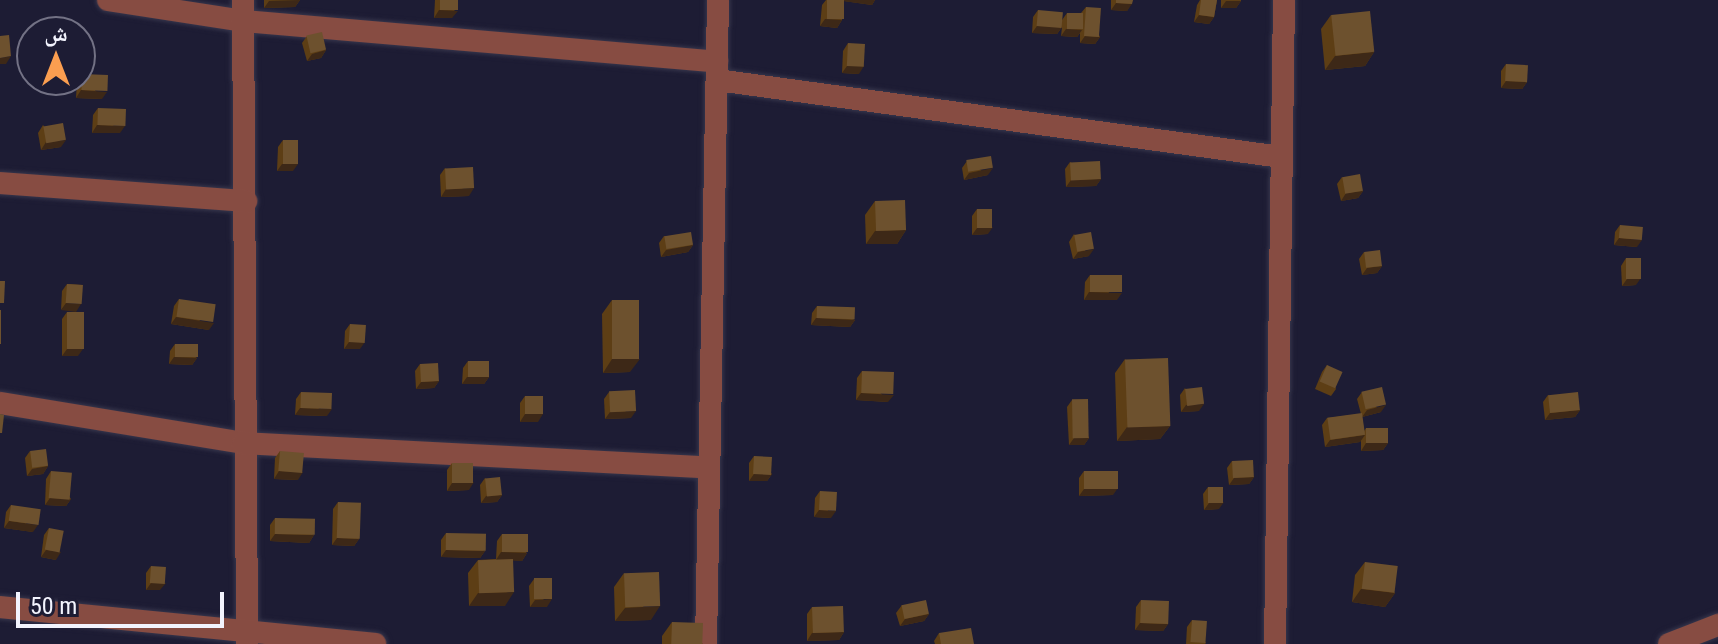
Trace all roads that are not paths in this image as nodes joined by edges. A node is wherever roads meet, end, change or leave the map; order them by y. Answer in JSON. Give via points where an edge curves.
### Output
{"nodes":[{"id":1,"x":108,"y":0,"type":"edge"},
{"id":2,"x":718,"y":0,"type":"edge"},
{"id":3,"x":1284,"y":0,"type":"edge"},
{"id":4,"x":243,"y":10,"type":"edge"},
{"id":5,"x":717,"y":71,"type":"junction"},
{"id":6,"x":1281,"y":157,"type":"junction"},
{"id":7,"x":0,"y":183,"type":"edge"},
{"id":8,"x":246,"y":201,"type":"junction"},
{"id":9,"x":0,"y":403,"type":"edge"},
{"id":10,"x":243,"y":443,"type":"junction"},
{"id":11,"x":707,"y":467,"type":"junction"},
{"id":12,"x":0,"y":607,"type":"edge"},
{"id":13,"x":1718,"y":625,"type":"edge"},
{"id":14,"x":247,"y":637,"type":"edge"},
{"id":15,"x":375,"y":644,"type":"edge"},
{"id":16,"x":706,"y":644,"type":"edge"},
{"id":17,"x":1275,"y":644,"type":"edge"},
{"id":18,"x":1669,"y":644,"type":"edge"}],
"edges":[{"from":1,"to":4,"type":"street"},
{"from":2,"to":5,"type":"street"},
{"from":3,"to":6,"type":"street"},
{"from":4,"to":5,"type":"street"},
{"from":4,"to":8,"type":"street"},
{"from":5,"to":6,"type":"street"},
{"from":5,"to":11,"type":"street"},
{"from":6,"to":17,"type":"street"},
{"from":7,"to":8,"type":"street"},
{"from":8,"to":10,"type":"street"},
{"from":9,"to":10,"type":"street"},
{"from":10,"to":11,"type":"street"},
{"from":10,"to":14,"type":"street"},
{"from":11,"to":16,"type":"street"},
{"from":12,"to":14,"type":"street"},
{"from":13,"to":18,"type":"street"},
{"from":14,"to":15,"type":"street"}]}
